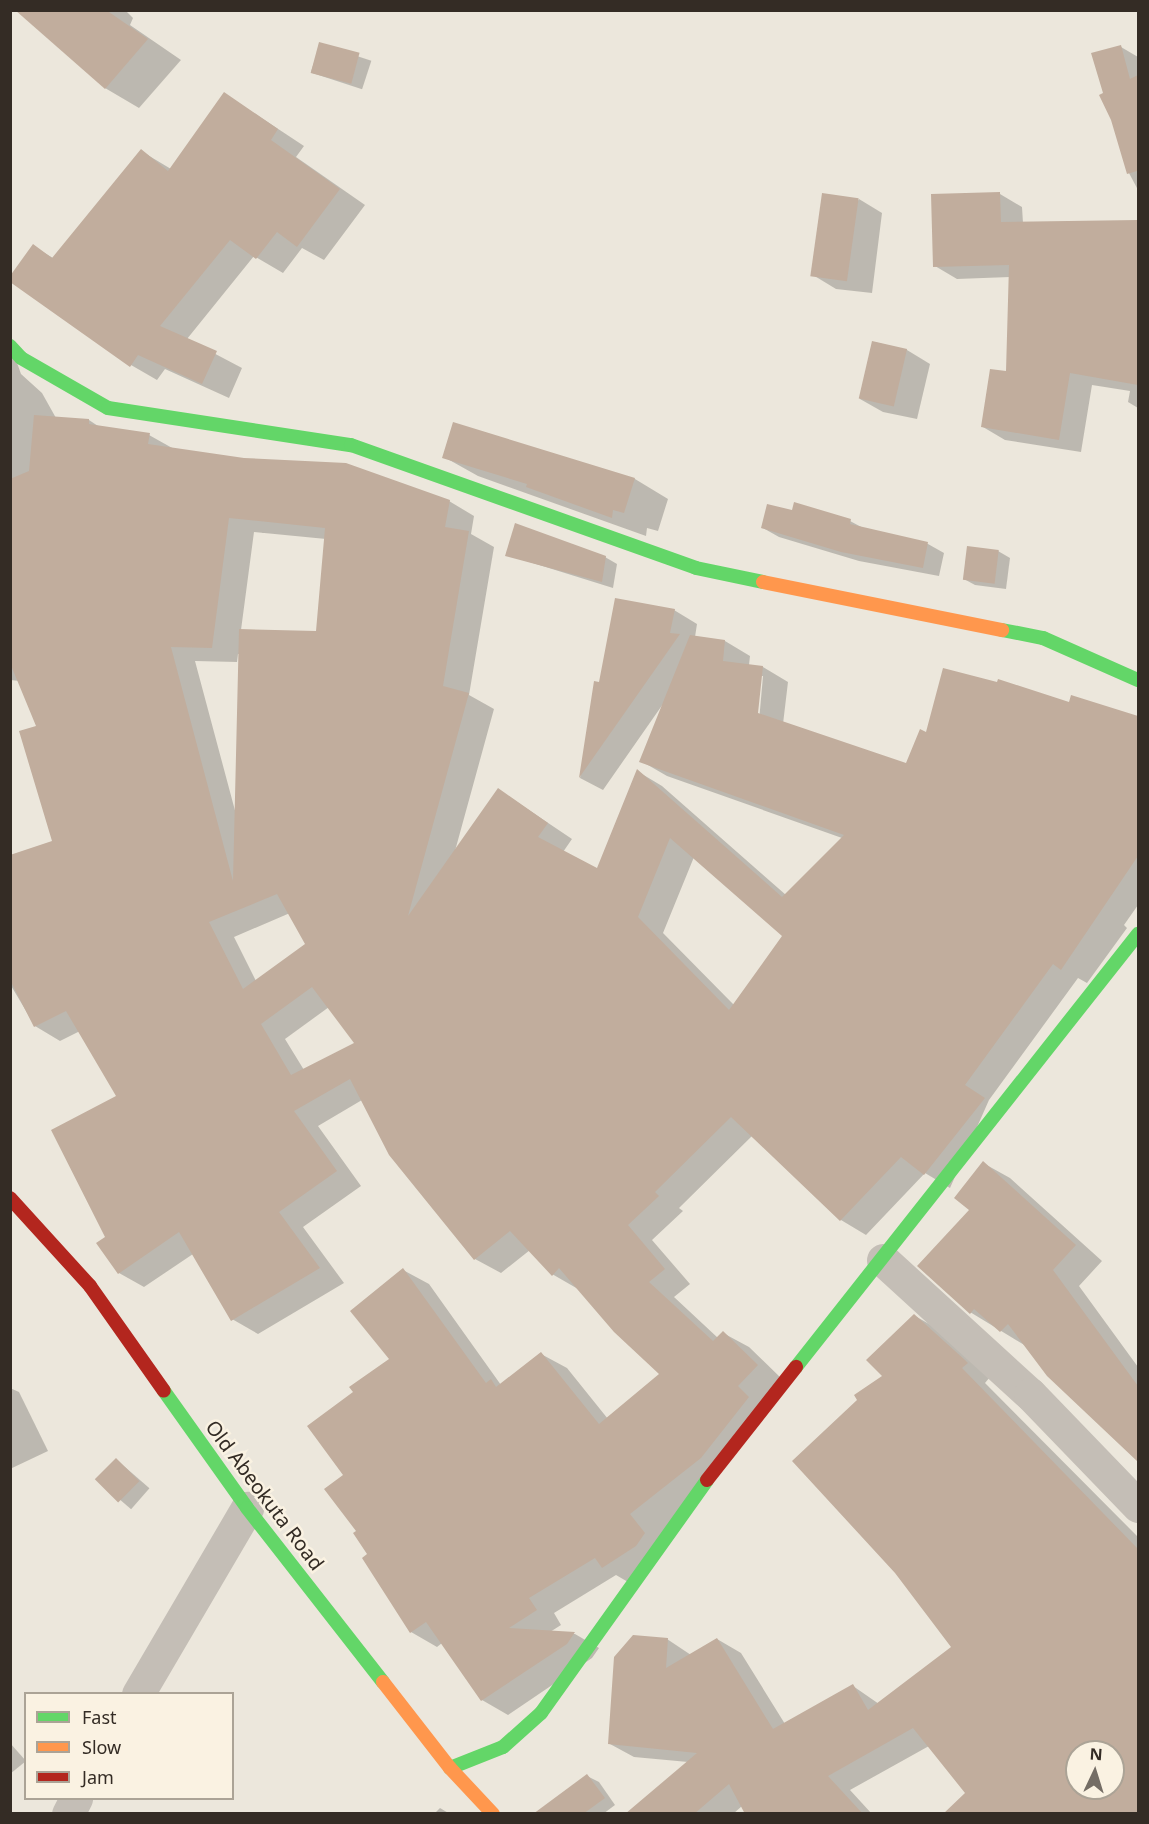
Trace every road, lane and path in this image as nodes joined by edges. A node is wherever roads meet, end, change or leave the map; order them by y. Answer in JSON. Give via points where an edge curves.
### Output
{"nodes":[{"id":1,"x":10,"y":346,"type":"edge"},
{"id":2,"x":1138,"y":680,"type":"edge"},
{"id":3,"x":1138,"y":934,"type":"edge"},
{"id":4,"x":10,"y":1198,"type":"edge"},
{"id":5,"x":883,"y":1260,"type":"junction"},
{"id":6,"x":1138,"y":1506,"type":"edge"},
{"id":7,"x":247,"y":1508,"type":"junction"},
{"id":8,"x":139,"y":1692,"type":"edge"},
{"id":9,"x":450,"y":1768,"type":"junction"},
{"id":10,"x":75,"y":1800,"type":"edge"},
{"id":11,"x":68,"y":1814,"type":"edge"},
{"id":12,"x":493,"y":1814,"type":"edge"}],
"edges":[{"from":1,"to":2,"type":"main road","via":[[21,358],[108,408],[351,445],[696,567],[1042,638]]},
{"from":3,"to":5,"type":"main road"},
{"from":4,"to":7,"type":"main road","name":"Old Abeokuta Road","via":[[90,1286]]},
{"from":5,"to":6,"type":"street","via":[[1030,1394]]},
{"from":5,"to":9,"type":"main road","via":[[690,1502],[541,1713],[503,1747]]},
{"from":7,"to":8,"type":"street"},
{"from":7,"to":9,"type":"main road","name":"Old Abeokuta Road"},
{"from":9,"to":12,"type":"main road","name":"Old Abeokuta Road"},
{"from":10,"to":11,"type":"street"}]}
